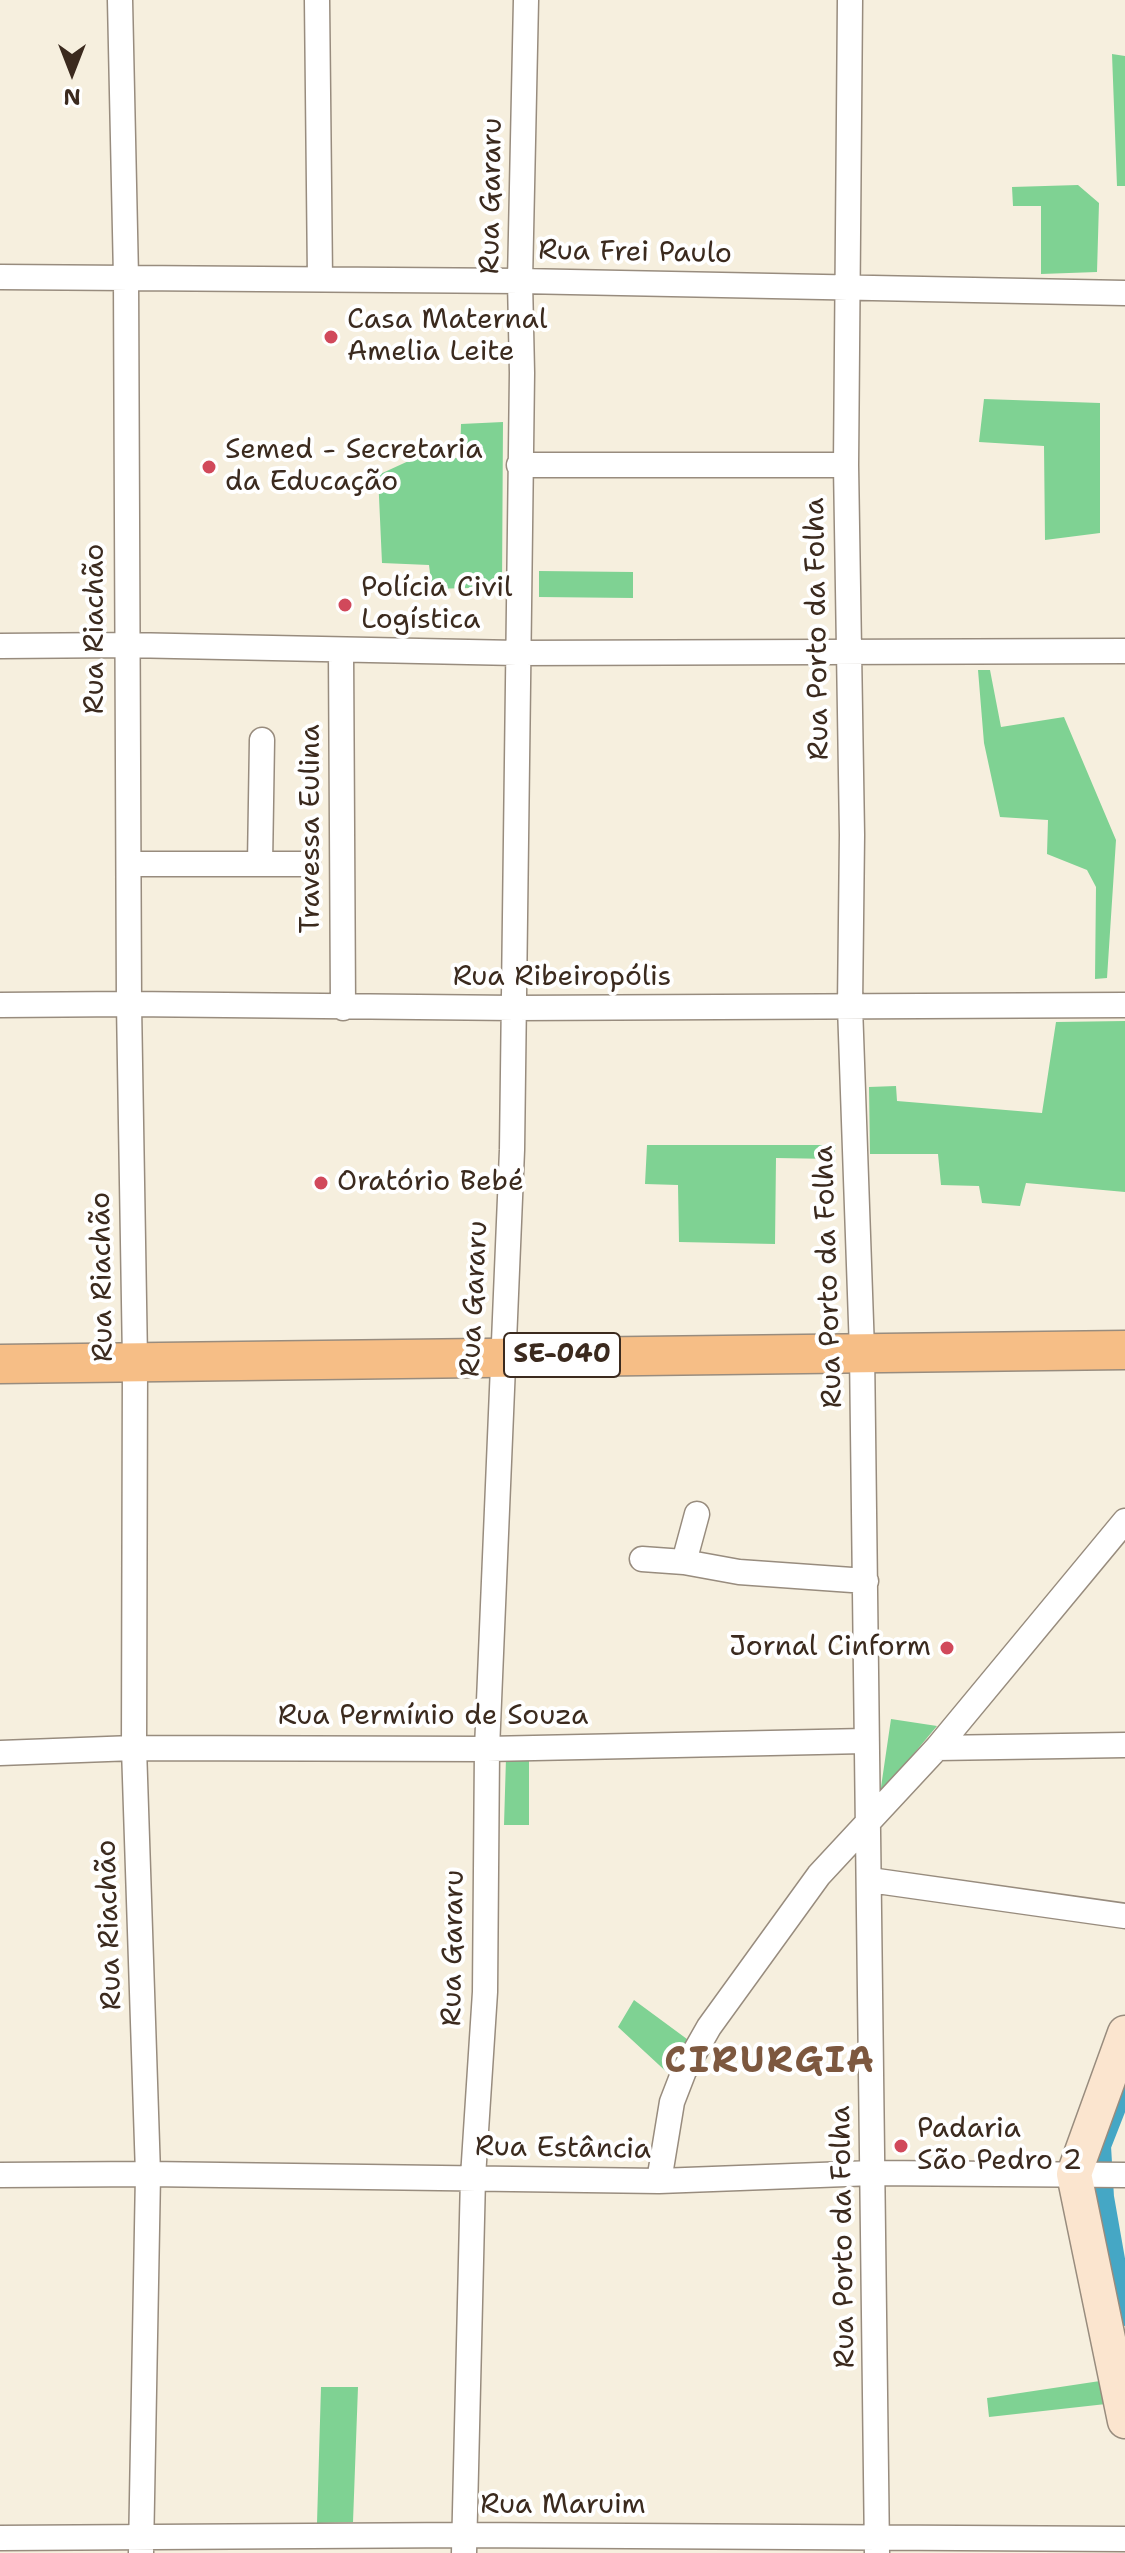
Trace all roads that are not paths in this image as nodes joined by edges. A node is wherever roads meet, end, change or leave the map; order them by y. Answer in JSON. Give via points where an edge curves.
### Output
{"nodes":[{"id":1,"x":120,"y":0,"type":"edge"},
{"id":2,"x":317,"y":0,"type":"edge"},
{"id":3,"x":526,"y":0,"type":"edge"},
{"id":4,"x":850,"y":0,"type":"edge"},
{"id":5,"x":0,"y":277,"type":"edge"},
{"id":6,"x":126,"y":277,"type":"junction"},
{"id":7,"x":320,"y":279,"type":"junction"},
{"id":8,"x":520,"y":281,"type":"junction"},
{"id":9,"x":846,"y":287,"type":"junction"},
{"id":10,"x":1125,"y":293,"type":"edge"},
{"id":11,"x":519,"y":465,"type":"junction"},
{"id":12,"x":846,"y":465,"type":"junction"},
{"id":13,"x":126,"y":645,"type":"junction"},
{"id":14,"x":0,"y":646,"type":"edge"},
{"id":15,"x":341,"y":650,"type":"junction"},
{"id":16,"x":847,"y":651,"type":"junction"},
{"id":17,"x":1125,"y":651,"type":"edge"},
{"id":18,"x":517,"y":653,"type":"junction"},
{"id":19,"x":262,"y":740,"type":"dead end"},
{"id":20,"x":129,"y":864,"type":"junction"},
{"id":21,"x":260,"y":864,"type":"junction"},
{"id":22,"x":308,"y":864,"type":"dead end"},
{"id":23,"x":129,"y":1004,"type":"junction"},
{"id":24,"x":0,"y":1005,"type":"edge"},
{"id":25,"x":1125,"y":1005,"type":"edge"},
{"id":26,"x":850,"y":1006,"type":"junction"},
{"id":27,"x":343,"y":1008,"type":"junction"},
{"id":28,"x":515,"y":1008,"type":"junction"},
{"id":29,"x":1125,"y":1350,"type":"edge"},
{"id":30,"x":0,"y":1364,"type":"edge"},
{"id":31,"x":862,"y":1364,"type":"junction"},
{"id":32,"x":502,"y":1367,"type":"junction"},
{"id":33,"x":134,"y":1371,"type":"junction"},
{"id":34,"x":1125,"y":1372,"type":"edge"},
{"id":35,"x":0,"y":1383,"type":"edge"},
{"id":36,"x":697,"y":1514,"type":"dead end"},
{"id":37,"x":1125,"y":1521,"type":"edge"},
{"id":38,"x":642,"y":1559,"type":"dead end"},
{"id":39,"x":684,"y":1562,"type":"junction"},
{"id":40,"x":866,"y":1581,"type":"junction"},
{"id":41,"x":865,"y":1741,"type":"junction"},
{"id":42,"x":1125,"y":1745,"type":"edge"},
{"id":43,"x":134,"y":1748,"type":"junction"},
{"id":44,"x":937,"y":1748,"type":"junction"},
{"id":45,"x":487,"y":1749,"type":"junction"},
{"id":46,"x":0,"y":1753,"type":"edge"},
{"id":47,"x":868,"y":1821,"type":"junction"},
{"id":48,"x":870,"y":1880,"type":"junction"},
{"id":49,"x":1125,"y":1916,"type":"edge"},
{"id":50,"x":1125,"y":2033,"type":"edge"},
{"id":51,"x":873,"y":2173,"type":"junction"},
{"id":52,"x":148,"y":2174,"type":"junction"},
{"id":53,"x":1078,"y":2174,"type":"junction"},
{"id":54,"x":0,"y":2175,"type":"edge"},
{"id":55,"x":1123,"y":2175,"type":"edge"},
{"id":56,"x":473,"y":2177,"type":"junction"},
{"id":57,"x":659,"y":2181,"type":"junction"},
{"id":58,"x":1125,"y":2421,"type":"edge"},
{"id":59,"x":0,"y":2538,"type":"edge"},
{"id":60,"x":1125,"y":2539,"type":"edge"},
{"id":61,"x":464,"y":2544,"type":"edge"},
{"id":62,"x":141,"y":2546,"type":"edge"},
{"id":63,"x":877,"y":2546,"type":"edge"}],
"edges":[{"from":1,"to":6,"type":"street","name":"Rua Riachão"},
{"from":2,"to":7,"type":"street"},
{"from":3,"to":8,"type":"street","name":"Rua Gararu"},
{"from":4,"to":9,"type":"street","name":"Rua Porto da Folha"},
{"from":5,"to":6,"type":"street","name":"Rua Frei Paulo"},
{"from":6,"to":7,"type":"street","name":"Rua Frei Paulo"},
{"from":6,"to":13,"type":"street","name":"Rua Riachão"},
{"from":7,"to":8,"type":"street","name":"Rua Frei Paulo"},
{"from":8,"to":9,"type":"street","name":"Rua Frei Paulo"},
{"from":8,"to":11,"type":"street","name":"Rua Gararu"},
{"from":9,"to":10,"type":"street","name":"Rua Frei Paulo"},
{"from":9,"to":12,"type":"street","name":"Rua Porto da Folha"},
{"from":11,"to":12,"type":"street"},
{"from":11,"to":18,"type":"street","name":"Rua Gararu"},
{"from":12,"to":16,"type":"street","name":"Rua Porto da Folha"},
{"from":13,"to":14,"type":"street"},
{"from":13,"to":15,"type":"street"},
{"from":13,"to":20,"type":"street","name":"Rua Riachão"},
{"from":15,"to":18,"type":"street"},
{"from":15,"to":27,"type":"street","name":"Travessa Eulina"},
{"from":16,"to":17,"type":"street"},
{"from":16,"to":18,"type":"street"},
{"from":16,"to":26,"type":"street","name":"Rua Porto da Folha"},
{"from":18,"to":28,"type":"street","name":"Rua Gararu"},
{"from":19,"to":21,"type":"street"},
{"from":20,"to":21,"type":"street"},
{"from":20,"to":23,"type":"street","name":"Rua Riachão"},
{"from":21,"to":22,"type":"street"},
{"from":23,"to":24,"type":"street","name":"Rua Ribeiropólis"},
{"from":23,"to":27,"type":"street","name":"Rua Ribeiropólis"},
{"from":23,"to":33,"type":"street","name":"Rua Riachão"},
{"from":25,"to":26,"type":"street","name":"Rua Ribeiropólis"},
{"from":26,"to":28,"type":"street","name":"Rua Ribeiropólis"},
{"from":26,"to":31,"type":"street","name":"Rua Porto da Folha"},
{"from":27,"to":28,"type":"street","name":"Rua Ribeiropólis"},
{"from":28,"to":32,"type":"street","name":"Rua Gararu"},
{"from":29,"to":31,"type":"main road","number":"SE-040"},
{"from":30,"to":33,"type":"main road","number":"SE-040"},
{"from":31,"to":32,"type":"main road","number":"SE-040"},
{"from":31,"to":34,"type":"main road","number":"SE-040"},
{"from":31,"to":40,"type":"street","name":"Rua Porto da Folha"},
{"from":32,"to":33,"type":"main road","number":"SE-040"},
{"from":32,"to":45,"type":"street","name":"Rua Gararu"},
{"from":33,"to":35,"type":"main road","number":"SE-040"},
{"from":33,"to":43,"type":"street","name":"Rua Riachão"},
{"from":36,"to":39,"type":"street"},
{"from":37,"to":44,"type":"street"},
{"from":38,"to":39,"type":"street"},
{"from":39,"to":40,"type":"street","via":[[739,1572]]},
{"from":40,"to":41,"type":"street","name":"Rua Porto da Folha"},
{"from":41,"to":45,"type":"street","name":"Rua Permínio de Souza"},
{"from":41,"to":47,"type":"street","name":"Rua Porto da Folha"},
{"from":42,"to":44,"type":"street"},
{"from":43,"to":45,"type":"street","name":"Rua Permínio de Souza"},
{"from":43,"to":46,"type":"street","name":"Rua Permínio de Souza"},
{"from":43,"to":52,"type":"street","name":"Rua Riachão"},
{"from":44,"to":47,"type":"street"},
{"from":45,"to":56,"type":"street","name":"Rua Gararu","via":[[485,1992]]},
{"from":47,"to":48,"type":"street","name":"Rua Porto da Folha"},
{"from":47,"to":57,"type":"street","via":[[819,1875],[709,2027],[672,2102]]},
{"from":48,"to":49,"type":"street"},
{"from":48,"to":51,"type":"street","name":"Rua Porto da Folha"},
{"from":50,"to":53,"type":"main road"},
{"from":51,"to":53,"type":"street","name":"Rua Estância"},
{"from":51,"to":57,"type":"street","name":"Rua Estância"},
{"from":51,"to":63,"type":"street","name":"Rua Porto da Folha"},
{"from":52,"to":54,"type":"street","name":"Rua Estância"},
{"from":52,"to":56,"type":"street","name":"Rua Estância"},
{"from":52,"to":62,"type":"street","name":"Rua Riachão"},
{"from":53,"to":55,"type":"street","name":"Rua Estância"},
{"from":53,"to":58,"type":"main road"},
{"from":56,"to":57,"type":"street","name":"Rua Estância"},
{"from":56,"to":61,"type":"street","name":"Rua Gararu"},
{"from":59,"to":62,"type":"street","name":"Rua Maruim"},
{"from":60,"to":63,"type":"street","name":"Rua Maruim"},
{"from":61,"to":62,"type":"street","name":"Rua Maruim"},
{"from":61,"to":63,"type":"street","name":"Rua Maruim"}]}
